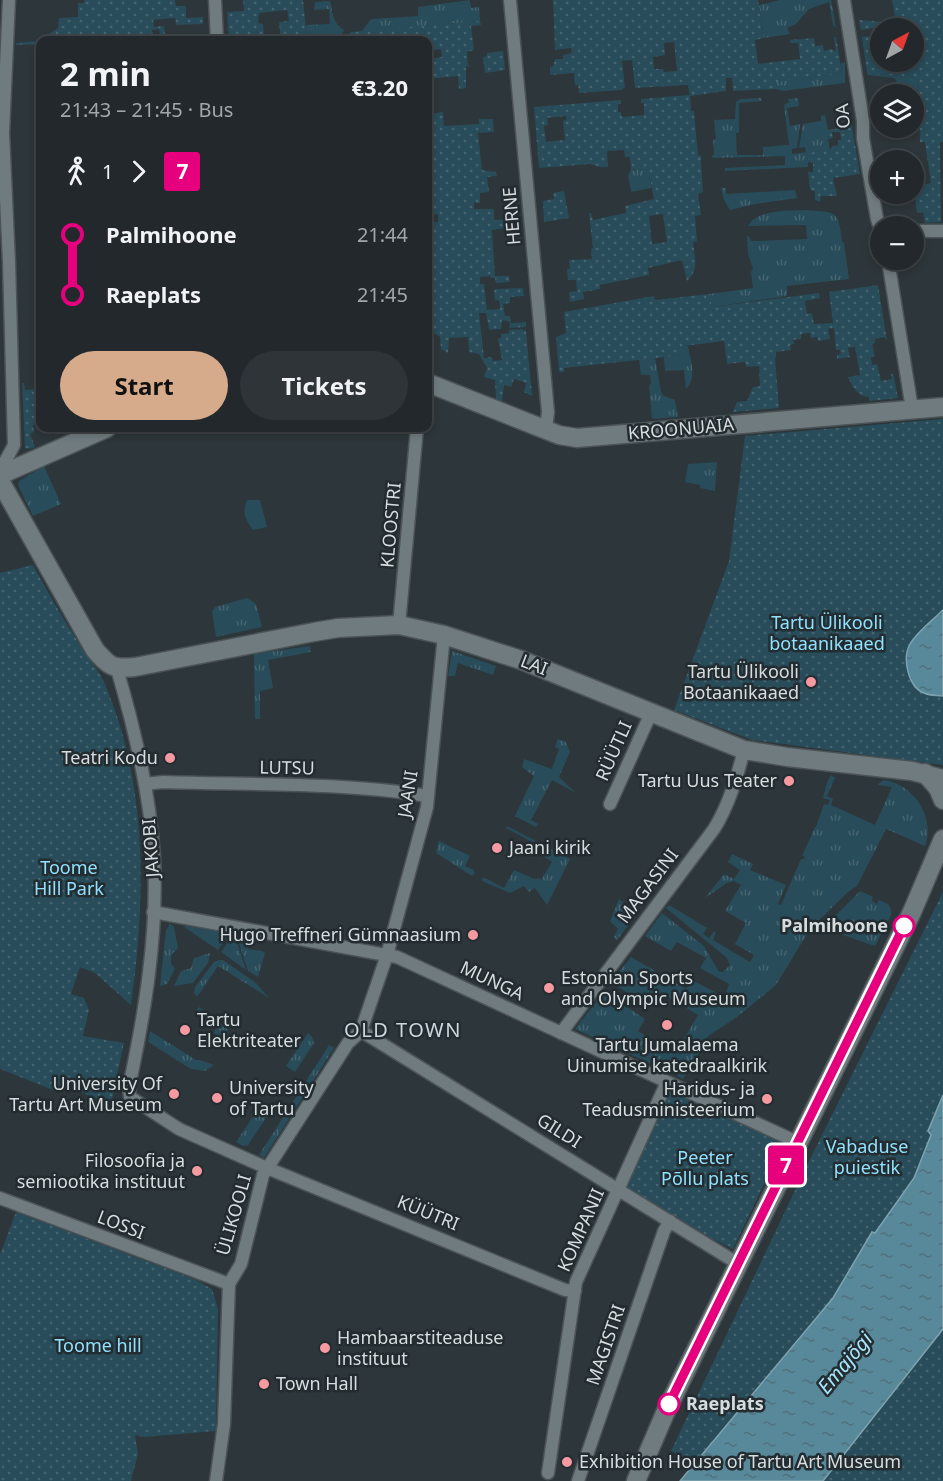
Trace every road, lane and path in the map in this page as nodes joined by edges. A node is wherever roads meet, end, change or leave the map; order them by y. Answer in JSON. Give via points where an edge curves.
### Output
{"nodes":[{"id":1,"x":9,"y":0,"type":"edge"},
{"id":2,"x":215,"y":0,"type":"edge"},
{"id":3,"x":510,"y":0,"type":"edge"},
{"id":4,"x":844,"y":0,"type":"edge"},
{"id":5,"x":217,"y":36,"type":"edge"},
{"id":6,"x":877,"y":216,"type":"edge"},
{"id":7,"x":924,"y":231,"type":"edge"},
{"id":8,"x":943,"y":231,"type":"edge"},
{"id":9,"x":890,"y":270,"type":"edge"},
{"id":10,"x":432,"y":385,"type":"edge"},
{"id":11,"x":943,"y":406,"type":"edge"},
{"id":12,"x":912,"y":409,"type":"junction"},
{"id":13,"x":546,"y":429,"type":"junction"},
{"id":14,"x":97,"y":432,"type":"edge"},
{"id":15,"x":417,"y":432,"type":"edge"},
{"id":16,"x":0,"y":473,"type":"edge"},
{"id":17,"x":0,"y":481,"type":"edge"},
{"id":18,"x":399,"y":625,"type":"junction"},
{"id":19,"x":444,"y":634,"type":"junction"},
{"id":20,"x":117,"y":669,"type":"junction"},
{"id":21,"x":651,"y":712,"type":"junction"},
{"id":22,"x":744,"y":750,"type":"junction"},
{"id":23,"x":937,"y":776,"type":"edge"},
{"id":24,"x":145,"y":784,"type":"junction"},
{"id":25,"x":428,"y":796,"type":"junction"},
{"id":26,"x":943,"y":800,"type":"edge"},
{"id":27,"x":610,"y":804,"type":"dead end"},
{"id":28,"x":943,"y":839,"type":"edge"},
{"id":29,"x":943,"y":861,"type":"edge"},
{"id":30,"x":153,"y":912,"type":"junction"},
{"id":31,"x":912,"y":912,"type":"junction"},
{"id":32,"x":387,"y":955,"type":"junction"},
{"id":33,"x":361,"y":1031,"type":"junction"},
{"id":34,"x":561,"y":1033,"type":"junction"},
{"id":35,"x":667,"y":1082,"type":"junction"},
{"id":36,"x":797,"y":1142,"type":"junction"},
{"id":37,"x":267,"y":1168,"type":"junction"},
{"id":38,"x":618,"y":1189,"type":"junction"},
{"id":39,"x":0,"y":1198,"type":"edge"},
{"id":40,"x":670,"y":1221,"type":"junction"},
{"id":41,"x":737,"y":1263,"type":"junction"},
{"id":42,"x":229,"y":1284,"type":"junction"},
{"id":43,"x":575,"y":1291,"type":"junction"},
{"id":44,"x":548,"y":1473,"type":"dead end"},
{"id":45,"x":216,"y":1481,"type":"edge"},
{"id":46,"x":578,"y":1481,"type":"edge"},
{"id":47,"x":636,"y":1481,"type":"edge"}],
"edges":[{"from":1,"to":16,"type":"street","via":[[3,133],[14,445]]},
{"from":2,"to":5,"type":"street"},
{"from":3,"to":13,"type":"street","name":"HERNE","via":[[548,412]]},
{"from":4,"to":6,"type":"street","name":"OA"},
{"from":7,"to":8,"type":"street"},
{"from":9,"to":12,"type":"street"},
{"from":10,"to":13,"type":"main road","name":"KROONUAIA"},
{"from":11,"to":12,"type":"main road","name":"KROONUAIA"},
{"from":12,"to":13,"type":"main road","name":"KROONUAIA","via":[[577,438]]},
{"from":14,"to":16,"type":"main road"},
{"from":15,"to":18,"type":"street","name":"KLOOSTRI"},
{"from":17,"to":20,"type":"main road","via":[[95,650]]},
{"from":18,"to":19,"type":"main road","name":"LAI"},
{"from":18,"to":20,"type":"main road","name":"LAI","via":[[322,630]]},
{"from":19,"to":21,"type":"main road","name":"LAI"},
{"from":19,"to":25,"type":"street","name":"JAANI"},
{"from":20,"to":24,"type":"street","name":"JAKOBI"},
{"from":21,"to":22,"type":"main road","name":"LAI"},
{"from":21,"to":27,"type":"street","name":"RÜÜTLI"},
{"from":22,"to":23,"type":"main road","name":"LAI"},
{"from":22,"to":34,"type":"street","name":"MAGASINI","via":[[735,783],[717,823]]},
{"from":23,"to":26,"type":"main road"},
{"from":24,"to":25,"type":"street","name":"LUTSU","via":[[346,787]]},
{"from":24,"to":30,"type":"street","name":"JAKOBI","via":[[154,856]]},
{"from":25,"to":32,"type":"street","name":"JAANI"},
{"from":28,"to":31,"type":"main road"},
{"from":29,"to":31,"type":"main road"},
{"from":30,"to":32,"type":"street","name":"MUNGA"},
{"from":30,"to":37,"type":"street","name":"JAKOBI","via":[[147,989],[130,1097],[179,1129]]},
{"from":31,"to":36,"type":"main road"},
{"from":32,"to":33,"type":"street","name":"ÜLIKOOLI"},
{"from":32,"to":34,"type":"street","name":"MUNGA"},
{"from":33,"to":37,"type":"street","name":"ÜLIKOOLI","via":[[348,1043]]},
{"from":33,"to":38,"type":"street","name":"GILDI"},
{"from":34,"to":35,"type":"street","name":"MUNGA"},
{"from":35,"to":36,"type":"street","name":"MUNGA"},
{"from":35,"to":38,"type":"street","name":"KOMPANII"},
{"from":36,"to":41,"type":"main road"},
{"from":37,"to":42,"type":"street","name":"ÜLIKOOLI","via":[[241,1264]]},
{"from":37,"to":43,"type":"street","name":"KÜÜTRI"},
{"from":38,"to":40,"type":"street","name":"GILDI"},
{"from":38,"to":43,"type":"street","name":"KOMPANII"},
{"from":39,"to":42,"type":"street","name":"LOSSI"},
{"from":40,"to":41,"type":"street","name":"GILDI"},
{"from":40,"to":46,"type":"street","name":"MAGISTRI"},
{"from":41,"to":47,"type":"main road"},
{"from":42,"to":45,"type":"street","name":"ÜLIKOOLI","via":[[224,1424]]},
{"from":43,"to":44,"type":"street","name":"KOMPANII"}]}
